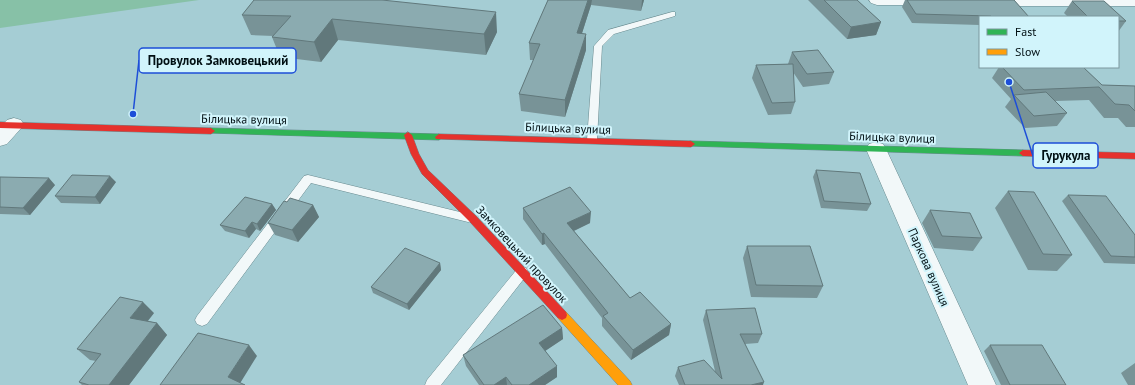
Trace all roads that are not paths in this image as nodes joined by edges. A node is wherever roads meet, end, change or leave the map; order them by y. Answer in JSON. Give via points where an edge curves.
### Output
{"nodes":[{"id":1,"x":877,"y":0,"type":"edge"},
{"id":2,"x":948,"y":0,"type":"edge"},
{"id":3,"x":971,"y":1,"type":"edge"},
{"id":4,"x":1135,"y":2,"type":"edge"},
{"id":5,"x":672,"y":14,"type":"dead end"},
{"id":6,"x":7,"y":125,"type":"edge"},
{"id":7,"x":408,"y":135,"type":"junction"},
{"id":8,"x":0,"y":140,"type":"edge"},
{"id":9,"x":592,"y":140,"type":"junction"},
{"id":10,"x":876,"y":149,"type":"junction"},
{"id":11,"x":1135,"y":156,"type":"edge"},
{"id":12,"x":473,"y":219,"type":"junction"},
{"id":13,"x":522,"y":272,"type":"junction"},
{"id":14,"x":202,"y":320,"type":"dead end"},
{"id":15,"x":432,"y":385,"type":"edge"},
{"id":16,"x":626,"y":385,"type":"edge"},
{"id":17,"x":982,"y":385,"type":"edge"}],
"edges":[{"from":1,"to":2,"type":"street"},
{"from":3,"to":4,"type":"street"},
{"from":5,"to":9,"type":"lane","via":[[611,32],[598,46]]},
{"from":6,"to":7,"type":"main road","name":"Білицька вулиця"},
{"from":6,"to":8,"type":"street"},
{"from":7,"to":9,"type":"main road","name":"Білицька вулиця"},
{"from":7,"to":12,"type":"main road","name":"Замковецький провулок","via":[[415,154],[426,172]]},
{"from":9,"to":10,"type":"main road","name":"Білицька вулиця"},
{"from":10,"to":11,"type":"main road","name":"Білицька вулиця"},
{"from":10,"to":17,"type":"street","name":"Паркова вулиця"},
{"from":12,"to":13,"type":"main road","name":"Замковецький провулок"},
{"from":12,"to":14,"type":"lane","via":[[308,179]]},
{"from":13,"to":15,"type":"lane"},
{"from":13,"to":16,"type":"main road","name":"Замковецький провулок"}]}
